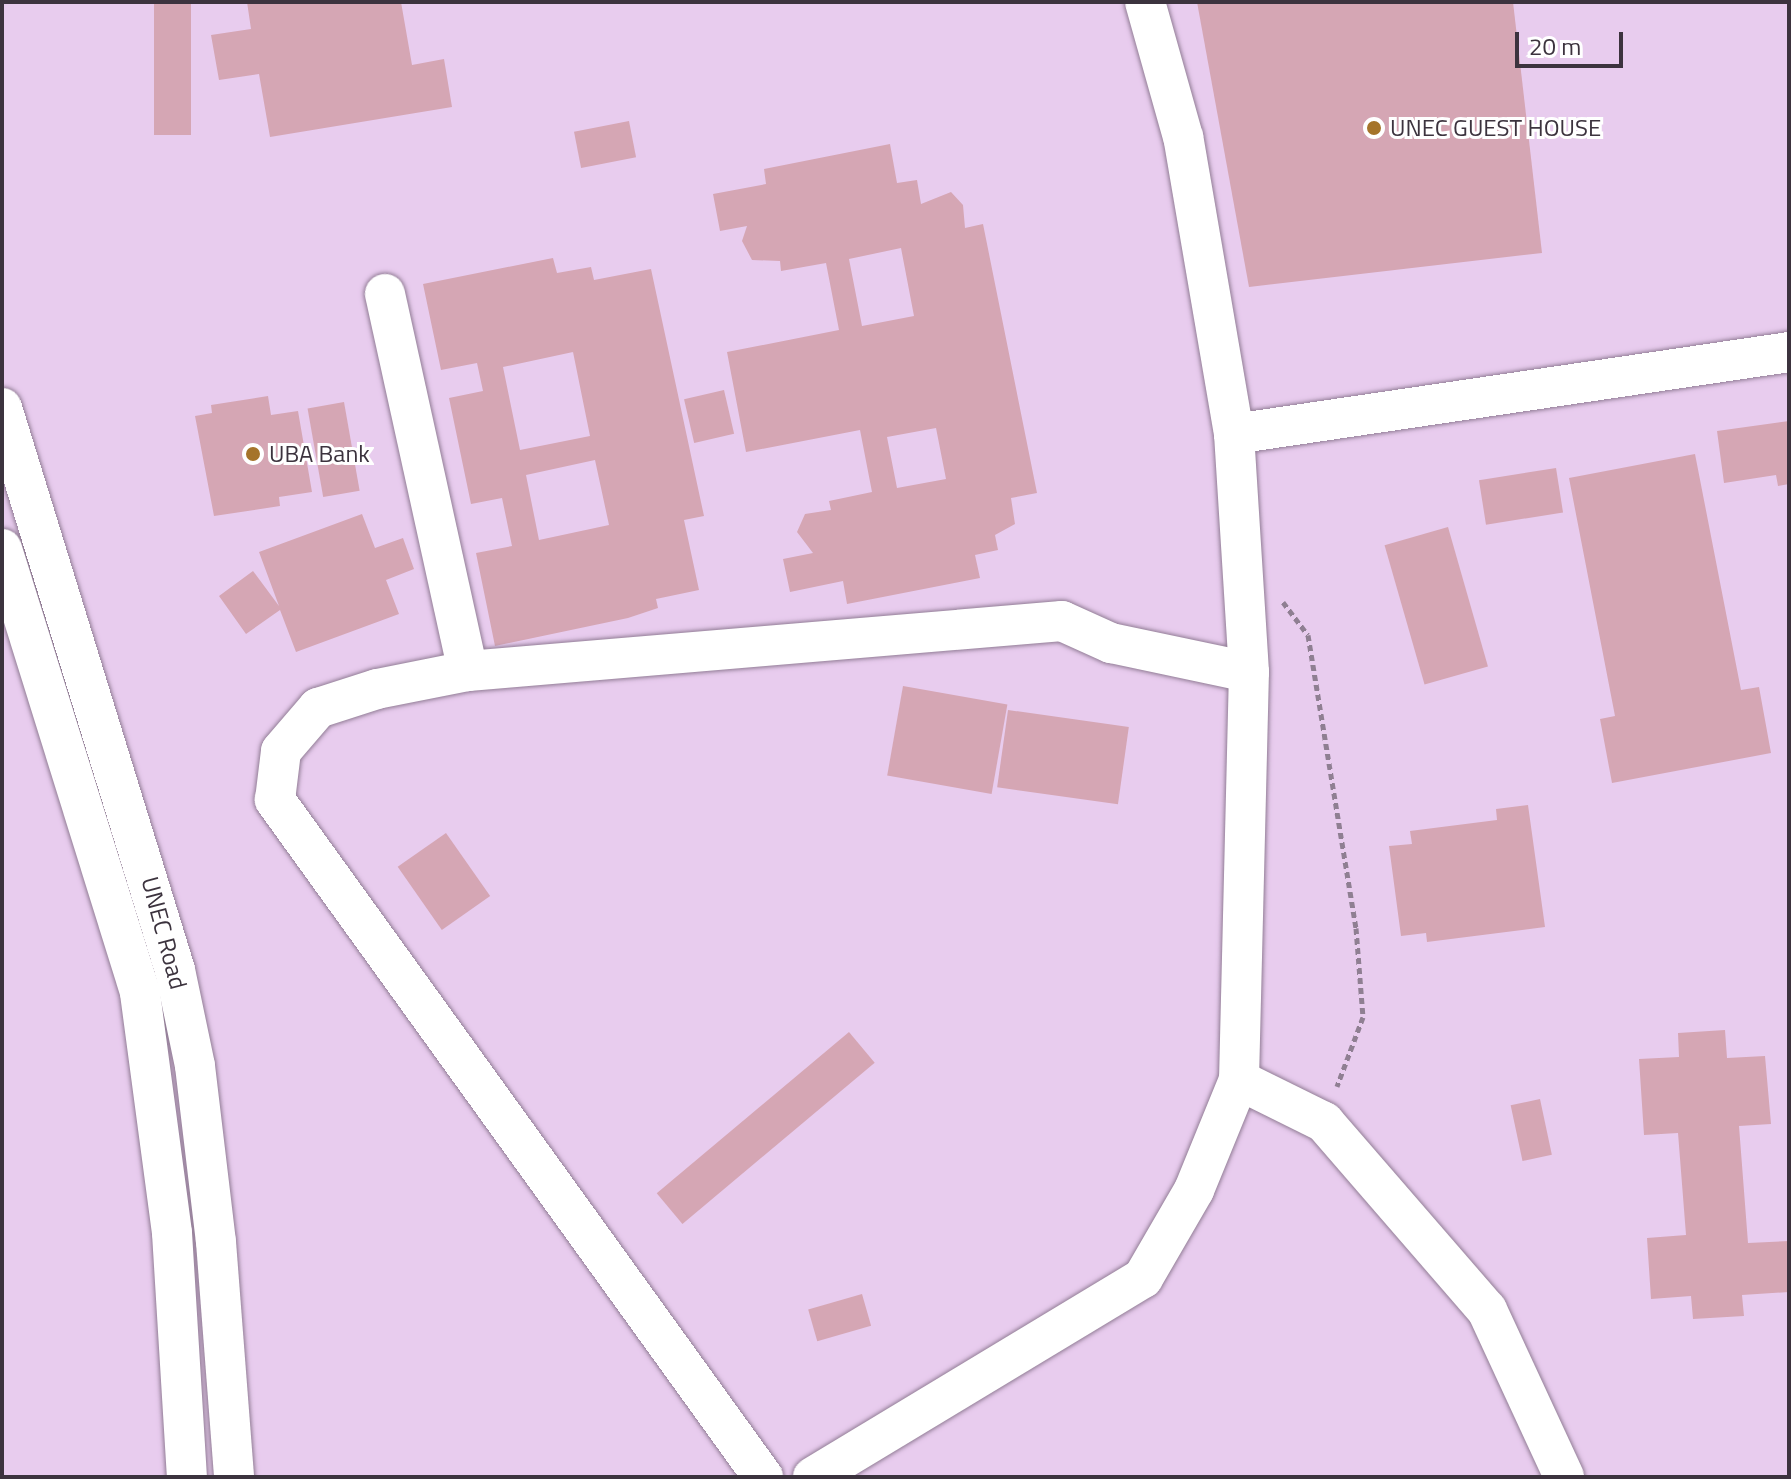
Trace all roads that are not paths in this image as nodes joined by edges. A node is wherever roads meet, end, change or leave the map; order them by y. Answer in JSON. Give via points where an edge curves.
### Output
{"nodes":[{"id":1,"x":1145,"y":2,"type":"edge"},
{"id":2,"x":385,"y":294,"type":"dead end"},
{"id":3,"x":1789,"y":352,"type":"edge"},
{"id":4,"x":2,"y":408,"type":"edge"},
{"id":5,"x":1234,"y":434,"type":"junction"},
{"id":6,"x":2,"y":549,"type":"edge"},
{"id":7,"x":468,"y":671,"type":"junction"},
{"id":8,"x":1249,"y":672,"type":"junction"},
{"id":9,"x":1239,"y":1080,"type":"junction"},
{"id":10,"x":187,"y":1477,"type":"edge"},
{"id":11,"x":234,"y":1477,"type":"edge"},
{"id":12,"x":763,"y":1477,"type":"edge"},
{"id":13,"x":813,"y":1477,"type":"edge"},
{"id":14,"x":1564,"y":1477,"type":"edge"}],
"edges":[{"from":1,"to":5,"type":"street","via":[[1183,137]]},
{"from":2,"to":7,"type":"street"},
{"from":3,"to":5,"type":"street"},
{"from":4,"to":11,"type":"street","name":"UNEC Road","via":[[175,970],[195,1066],[218,1253]]},
{"from":5,"to":8,"type":"street"},
{"from":6,"to":10,"type":"street","name":"UNEC Road","via":[[140,993],[171,1220]]},
{"from":7,"to":8,"type":"street","via":[[1062,621],[1111,643]]},
{"from":7,"to":12,"type":"street","via":[[377,689],[318,708],[281,751],[275,800]]},
{"from":8,"to":9,"type":"street"},
{"from":9,"to":13,"type":"street","via":[[1194,1190],[1143,1278]]},
{"from":9,"to":14,"type":"street","via":[[1324,1122],[1487,1310]]}]}
